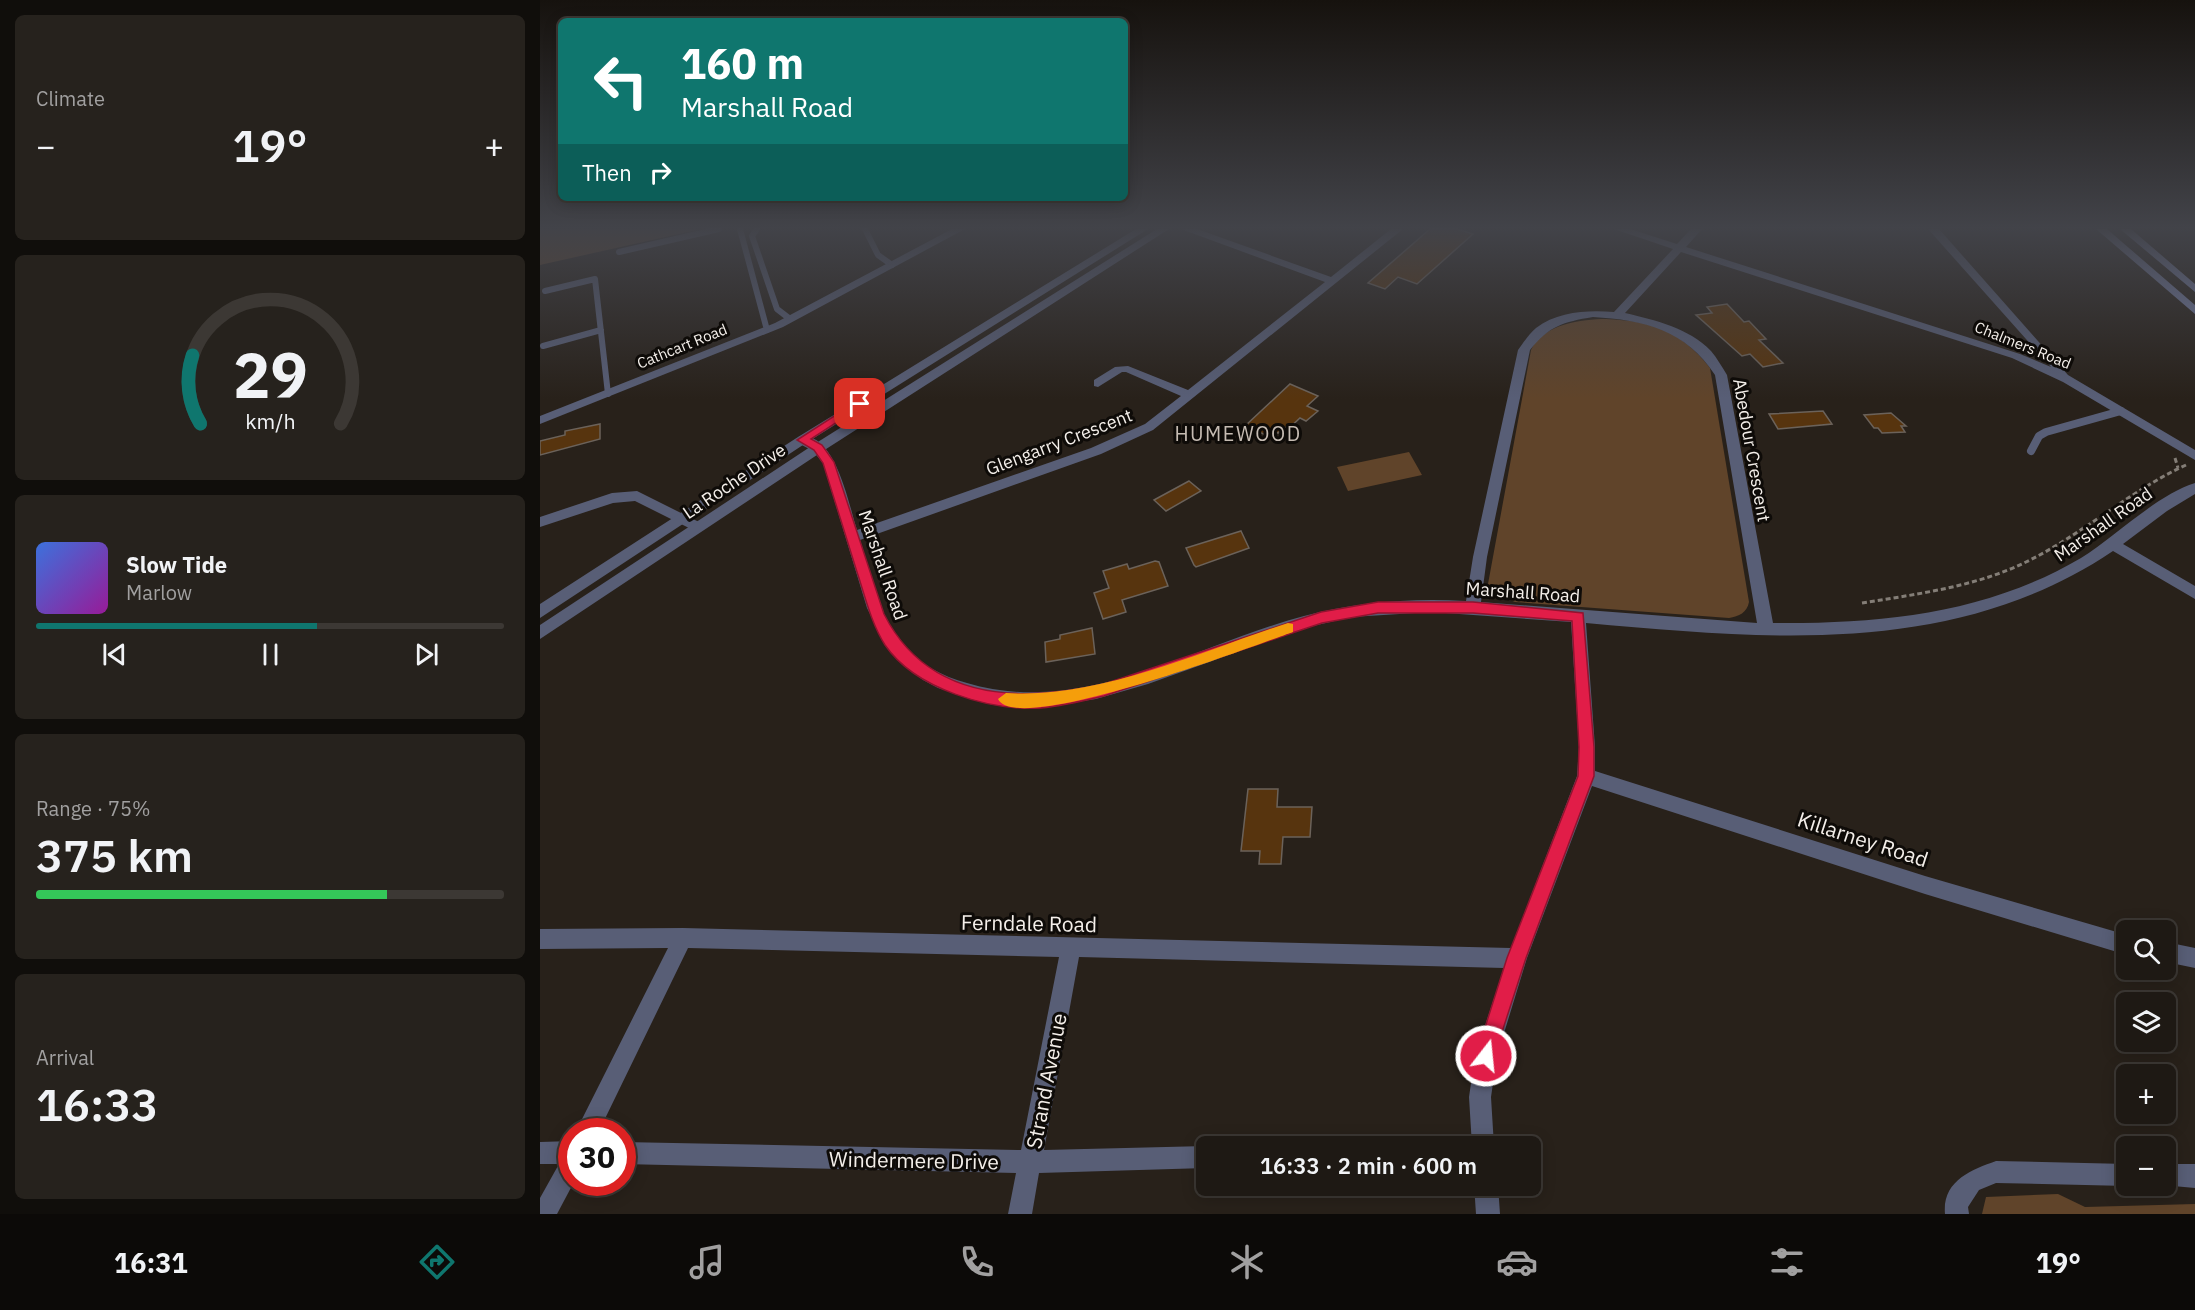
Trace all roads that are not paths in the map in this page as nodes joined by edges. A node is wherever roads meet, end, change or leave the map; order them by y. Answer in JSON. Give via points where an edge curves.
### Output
{"nodes":[{"id":1,"x":567,"y":286,"type":"edge"},
{"id":2,"x":596,"y":286,"type":"edge"},
{"id":3,"x":755,"y":286,"type":"edge"},
{"id":4,"x":769,"y":286,"type":"edge"},
{"id":5,"x":853,"y":286,"type":"edge"},
{"id":6,"x":1053,"y":286,"type":"edge"},
{"id":7,"x":1076,"y":286,"type":"edge"},
{"id":8,"x":1327,"y":286,"type":"edge"},
{"id":9,"x":1644,"y":286,"type":"edge"},
{"id":10,"x":1801,"y":286,"type":"edge"},
{"id":11,"x":1983,"y":286,"type":"edge"},
{"id":12,"x":2166,"y":286,"type":"edge"},
{"id":13,"x":544,"y":291,"type":"dead end"},
{"id":14,"x":2195,"y":311,"type":"edge"},
{"id":15,"x":1619,"y":313,"type":"junction"},
{"id":16,"x":790,"y":319,"type":"junction"},
{"id":17,"x":601,"y":330,"type":"junction"},
{"id":18,"x":767,"y":330,"type":"junction"},
{"id":19,"x":543,"y":346,"type":"dead end"},
{"id":20,"x":2067,"y":379,"type":"junction"},
{"id":21,"x":1098,"y":383,"type":"dead end"},
{"id":22,"x":608,"y":394,"type":"junction"},
{"id":23,"x":1190,"y":395,"type":"junction"},
{"id":24,"x":2121,"y":411,"type":"junction"},
{"id":25,"x":540,"y":420,"type":"edge"},
{"id":26,"x":802,"y":440,"type":"junction"},
{"id":27,"x":818,"y":448,"type":"junction"},
{"id":28,"x":2031,"y":451,"type":"dead end"},
{"id":29,"x":2194,"y":459,"type":"edge"},
{"id":30,"x":2195,"y":488,"type":"edge"},
{"id":31,"x":683,"y":517,"type":"junction"},
{"id":32,"x":540,"y":522,"type":"edge"},
{"id":33,"x":698,"y":527,"type":"junction"},
{"id":34,"x":852,"y":537,"type":"junction"},
{"id":35,"x":2112,"y":544,"type":"junction"},
{"id":36,"x":2195,"y":593,"type":"edge"},
{"id":37,"x":1473,"y":607,"type":"junction"},
{"id":38,"x":540,"y":612,"type":"edge"},
{"id":39,"x":1578,"y":616,"type":"junction"},
{"id":40,"x":1766,"y":629,"type":"junction"},
{"id":41,"x":540,"y":633,"type":"edge"},
{"id":42,"x":1586,"y":776,"type":"junction"},
{"id":43,"x":683,"y":938,"type":"junction"},
{"id":44,"x":540,"y":939,"type":"edge"},
{"id":45,"x":2116,"y":942,"type":"edge"},
{"id":46,"x":1071,"y":948,"type":"junction"},
{"id":47,"x":2176,"y":954,"type":"edge"},
{"id":48,"x":1516,"y":958,"type":"junction"},
{"id":49,"x":2195,"y":958,"type":"edge"},
{"id":50,"x":593,"y":1118,"type":"edge"},
{"id":51,"x":1482,"y":1136,"type":"edge"},
{"id":52,"x":558,"y":1152,"type":"edge"},
{"id":53,"x":540,"y":1153,"type":"edge"},
{"id":54,"x":636,"y":1153,"type":"edge"},
{"id":55,"x":1196,"y":1157,"type":"edge"},
{"id":56,"x":1031,"y":1162,"type":"junction"},
{"id":57,"x":2116,"y":1174,"type":"edge"},
{"id":58,"x":2176,"y":1175,"type":"edge"},
{"id":59,"x":2195,"y":1176,"type":"edge"},
{"id":60,"x":558,"y":1188,"type":"edge"},
{"id":61,"x":1487,"y":1196,"type":"edge"},
{"id":62,"x":544,"y":1214,"type":"edge"},
{"id":63,"x":1020,"y":1214,"type":"edge"},
{"id":64,"x":1488,"y":1214,"type":"edge"},
{"id":65,"x":1957,"y":1214,"type":"edge"}],
"edges":[{"from":1,"to":13,"type":"lane"},
{"from":2,"to":17,"type":"lane"},
{"from":3,"to":18,"type":"lane"},
{"from":4,"to":16,"type":"lane","via":[[777,309]]},
{"from":5,"to":16,"type":"street","name":"Cathcart Road"},
{"from":6,"to":26,"type":"street","name":"La Roche Drive"},
{"from":7,"to":27,"type":"street","name":"La Roche Drive"},
{"from":8,"to":23,"type":"street","name":"Glengarry Crescent"},
{"from":9,"to":15,"type":"street"},
{"from":10,"to":20,"type":"street","name":"Chalmers Road","via":[[1989,345]]},
{"from":11,"to":20,"type":"street"},
{"from":12,"to":14,"type":"main road"},
{"from":15,"to":37,"type":"street","name":"Abedour Crescent","via":[[1566,319],[1544,327],[1528,340],[1494,487]]},
{"from":15,"to":40,"type":"street","name":"Abedour Crescent","via":[[1681,333],[1698,343],[1716,364]]},
{"from":16,"to":18,"type":"street","name":"Cathcart Road"},
{"from":17,"to":19,"type":"lane"},
{"from":17,"to":22,"type":"lane"},
{"from":18,"to":22,"type":"street","name":"Cathcart Road"},
{"from":20,"to":24,"type":"street","name":"Chalmers Road"},
{"from":21,"to":23,"type":"street","via":[[1119,369],[1128,369]]},
{"from":22,"to":25,"type":"street","name":"Cathcart Road"},
{"from":23,"to":34,"type":"street","name":"Glengarry Crescent","via":[[1149,427],[1122,441]]},
{"from":24,"to":28,"type":"lane","via":[[2046,432],[2039,436]]},
{"from":24,"to":29,"type":"street","name":"Chalmers Road"},
{"from":26,"to":27,"type":"street"},
{"from":26,"to":31,"type":"street","name":"La Roche Drive"},
{"from":27,"to":33,"type":"street","name":"La Roche Drive"},
{"from":27,"to":34,"type":"street","name":"Marshall Road","via":[[829,462]]},
{"from":30,"to":35,"type":"street","name":"Marshall Road"},
{"from":31,"to":32,"type":"street","via":[[647,499],[627,496]]},
{"from":31,"to":33,"type":"street"},
{"from":31,"to":38,"type":"street","name":"La Roche Drive"},
{"from":33,"to":41,"type":"street","name":"La Roche Drive"},
{"from":34,"to":37,"type":"street","name":"Marshall Road","via":[[877,614],[905,658],[947,685],[1015,701],[1040,702],[1104,690],[1347,612],[1414,605]]},
{"from":35,"to":36,"type":"street"},
{"from":35,"to":40,"type":"street","name":"Marshall Road","via":[[2067,574],[2020,596],[1975,609],[1914,622]]},
{"from":37,"to":39,"type":"street","name":"Marshall Road"},
{"from":39,"to":40,"type":"street","name":"Marshall Road"},
{"from":39,"to":42,"type":"street"},
{"from":42,"to":45,"type":"street","name":"Killarney Road"},
{"from":42,"to":48,"type":"street"},
{"from":43,"to":44,"type":"street","name":"Ferndale Road"},
{"from":43,"to":46,"type":"street","name":"Ferndale Road"},
{"from":43,"to":50,"type":"street"},
{"from":46,"to":48,"type":"street","name":"Ferndale Road"},
{"from":46,"to":56,"type":"street","name":"Strand Avenue"},
{"from":47,"to":49,"type":"street"},
{"from":48,"to":51,"type":"street","via":[[1486,1056],[1480,1097]]},
{"from":52,"to":53,"type":"street"},
{"from":54,"to":56,"type":"street","name":"Windermere Drive"},
{"from":55,"to":56,"type":"street","name":"Windermere Drive"},
{"from":56,"to":63,"type":"street","name":"Strand Avenue"},
{"from":57,"to":65,"type":"street","via":[[1996,1172],[1971,1182],[1956,1204]]},
{"from":58,"to":59,"type":"street"},
{"from":60,"to":62,"type":"street"},
{"from":61,"to":64,"type":"street"}]}
